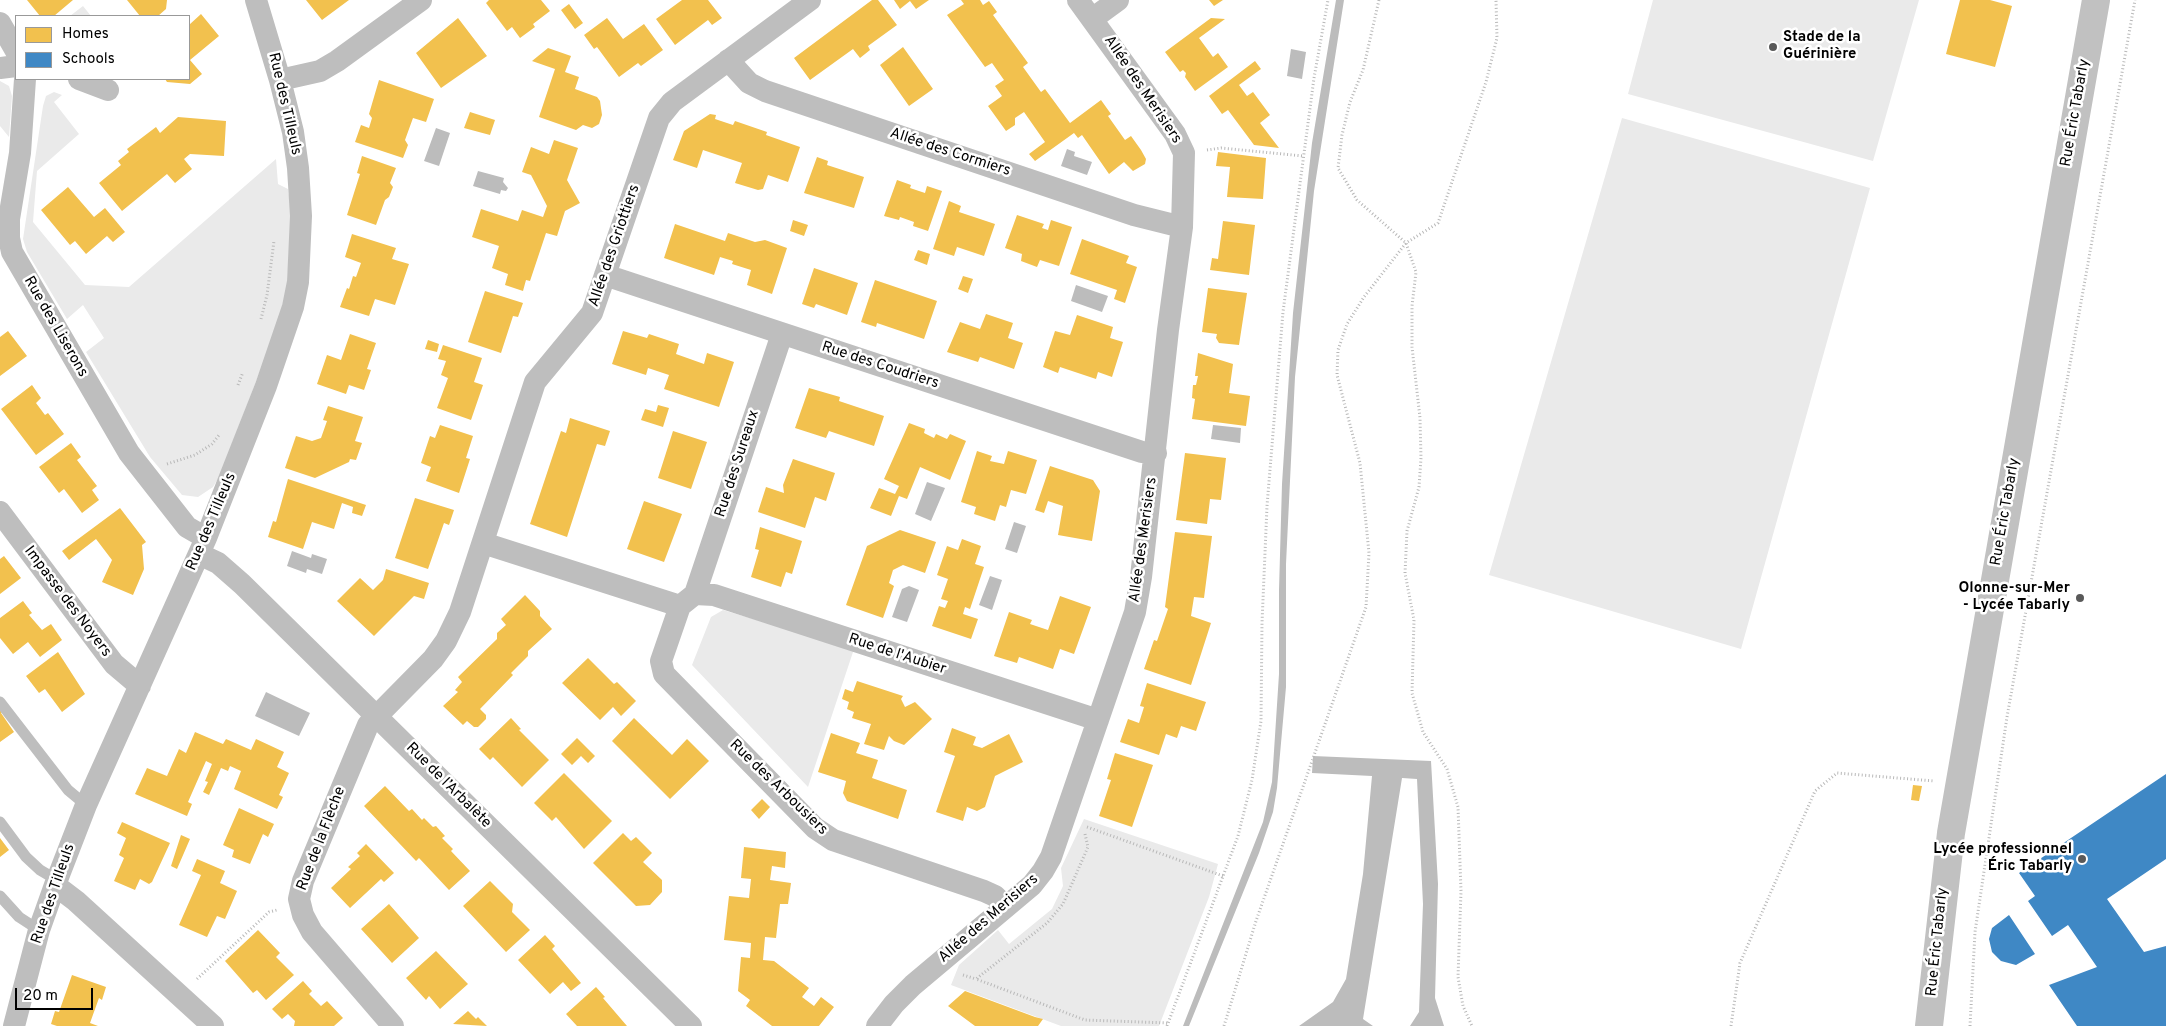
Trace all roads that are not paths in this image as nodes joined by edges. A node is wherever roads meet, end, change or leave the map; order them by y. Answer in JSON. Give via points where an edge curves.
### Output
{"nodes":[{"id":1,"x":256,"y":0,"type":"edge"},
{"id":2,"x":421,"y":0,"type":"edge"},
{"id":3,"x":810,"y":0,"type":"edge"},
{"id":4,"x":1078,"y":0,"type":"edge"},
{"id":5,"x":1118,"y":0,"type":"edge"},
{"id":6,"x":2096,"y":0,"type":"edge"},
{"id":7,"x":1092,"y":19,"type":"junction"},
{"id":8,"x":0,"y":23,"type":"edge"},
{"id":9,"x":15,"y":49,"type":"edge"},
{"id":10,"x":728,"y":60,"type":"junction"},
{"id":11,"x":15,"y":66,"type":"edge"},
{"id":12,"x":0,"y":68,"type":"edge"},
{"id":13,"x":25,"y":80,"type":"edge"},
{"id":14,"x":82,"y":80,"type":"edge"},
{"id":15,"x":280,"y":80,"type":"junction"},
{"id":16,"x":108,"y":90,"type":"dead end"},
{"id":17,"x":1182,"y":227,"type":"junction"},
{"id":18,"x":605,"y":275,"type":"junction"},
{"id":19,"x":782,"y":334,"type":"junction"},
{"id":20,"x":1156,"y":453,"type":"junction"},
{"id":21,"x":0,"y":512,"type":"edge"},
{"id":22,"x":483,"y":542,"type":"junction"},
{"id":23,"x":202,"y":546,"type":"junction"},
{"id":24,"x":687,"y":600,"type":"junction"},
{"id":25,"x":140,"y":686,"type":"junction"},
{"id":26,"x":0,"y":702,"type":"edge"},
{"id":27,"x":376,"y":715,"type":"junction"},
{"id":28,"x":1098,"y":720,"type":"junction"},
{"id":29,"x":86,"y":805,"type":"junction"},
{"id":30,"x":0,"y":822,"type":"edge"},
{"id":31,"x":56,"y":882,"type":"junction"},
{"id":32,"x":0,"y":896,"type":"edge"},
{"id":33,"x":1006,"y":907,"type":"junction"},
{"id":34,"x":39,"y":930,"type":"junction"},
{"id":35,"x":14,"y":1026,"type":"edge"},
{"id":36,"x":213,"y":1026,"type":"edge"},
{"id":37,"x":393,"y":1026,"type":"edge"},
{"id":38,"x":691,"y":1026,"type":"edge"},
{"id":39,"x":877,"y":1026,"type":"edge"},
{"id":40,"x":1930,"y":1026,"type":"edge"}],
"edges":[{"from":1,"to":15,"type":"street","name":"Rue des Tilleuls"},
{"from":2,"to":15,"type":"street","via":[[337,61],[320,70]]},
{"from":3,"to":10,"type":"street","name":"Allée des Griottiers"},
{"from":4,"to":7,"type":"street","name":"Allée des Merisiers"},
{"from":5,"to":7,"type":"street"},
{"from":6,"to":40,"type":"street","name":"Rue Éric Tabarly","via":[[1951,833]]},
{"from":7,"to":17,"type":"street","name":"Allée des Merisiers","via":[[1175,134],[1184,152]]},
{"from":8,"to":9,"type":"street"},
{"from":10,"to":17,"type":"street","name":"Allée des Cormiers","via":[[749,83],[765,91],[1134,215]]},
{"from":10,"to":18,"type":"street","name":"Allée des Griottiers","via":[[672,102],[659,118]]},
{"from":11,"to":12,"type":"street"},
{"from":13,"to":23,"type":"street","name":"Rue des Liserons","via":[[20,154],[9,219],[12,252],[129,453]]},
{"from":14,"to":16,"type":"street"},
{"from":15,"to":23,"type":"street","name":"Rue des Tilleuls","via":[[298,168],[301,216],[298,282],[285,336]]},
{"from":17,"to":20,"type":"street","name":"Allée des Merisiers"},
{"from":18,"to":19,"type":"street","name":"Rue des Coudriers"},
{"from":18,"to":22,"type":"street","name":"Allée des Griottiers","via":[[592,313],[535,382]]},
{"from":19,"to":20,"type":"street","name":"Rue des Coudriers","via":[[1142,452]]},
{"from":19,"to":24,"type":"street","name":"Rue des Sureaux"},
{"from":20,"to":28,"type":"street","name":"Allée des Merisiers","via":[[1142,577],[1134,612]]},
{"from":21,"to":25,"type":"street","name":"Impasse des Noyers","via":[[114,664]]},
{"from":22,"to":24,"type":"street"},
{"from":22,"to":27,"type":"street","name":"Allée des Griottiers","via":[[460,612],[446,641]]},
{"from":23,"to":25,"type":"street","name":"Rue des Tilleuls"},
{"from":23,"to":27,"type":"street","name":"Rue de l’Arbalète"},
{"from":24,"to":28,"type":"street","name":"Rue de l'Aubier","via":[[714,595]]},
{"from":24,"to":33,"type":"street","name":"Rue des Arbousiers","via":[[661,661],[664,674],[815,828],[834,840],[984,891]]},
{"from":25,"to":29,"type":"street","name":"Rue des Tilleuls"},
{"from":26,"to":29,"type":"lane","via":[[68,790]]},
{"from":27,"to":37,"type":"street","name":"Rue de la Flèche","via":[[368,725],[303,881],[300,904],[312,932]]},
{"from":27,"to":38,"type":"street","name":"Rue de l’Arbalète"},
{"from":28,"to":33,"type":"street","name":"Allée des Merisiers","via":[[1051,857],[1032,885]]},
{"from":29,"to":31,"type":"street","name":"Rue des Tilleuls"},
{"from":30,"to":31,"type":"lane","via":[[26,857]]},
{"from":31,"to":34,"type":"street","name":"Rue des Tilleuls"},
{"from":31,"to":36,"type":"street"},
{"from":32,"to":34,"type":"lane","via":[[19,917]]},
{"from":33,"to":39,"type":"street","name":"Allée des Merisiers","via":[[913,985]]},
{"from":34,"to":35,"type":"street","name":"Rue des Tilleuls"}]}
